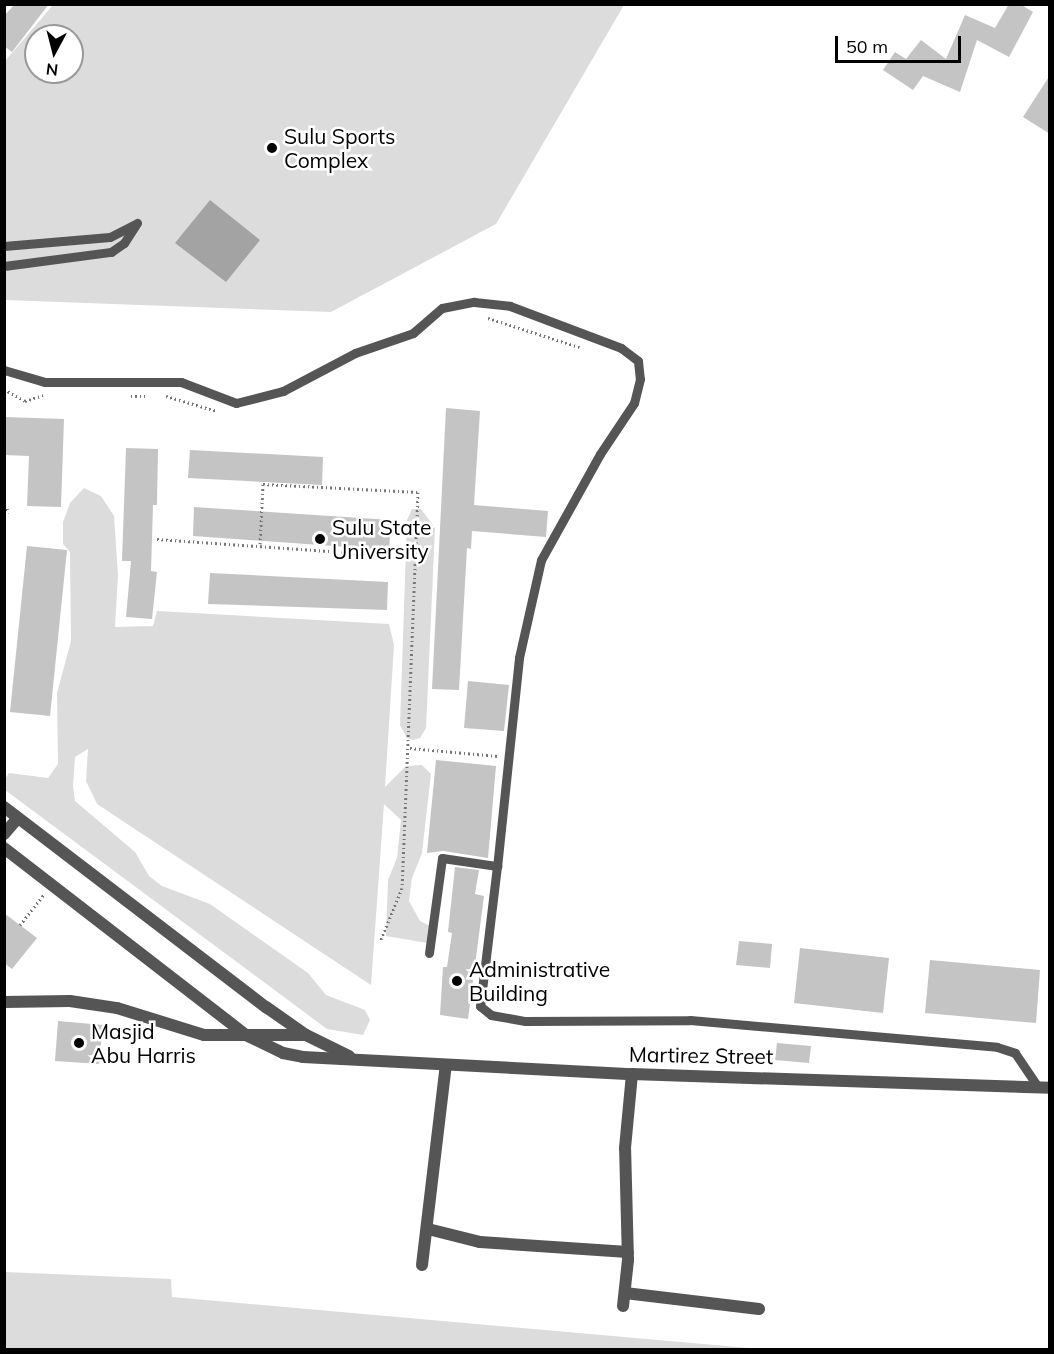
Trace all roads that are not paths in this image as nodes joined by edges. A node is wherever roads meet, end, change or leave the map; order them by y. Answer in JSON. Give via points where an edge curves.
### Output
{"nodes":[{"id":1,"x":4,"y":246,"type":"edge"},
{"id":2,"x":4,"y":266,"type":"edge"},
{"id":3,"x":4,"y":370,"type":"edge"},
{"id":4,"x":4,"y":807,"type":"edge"},
{"id":5,"x":18,"y":818,"type":"junction"},
{"id":6,"x":4,"y":834,"type":"edge"},
{"id":7,"x":4,"y":848,"type":"edge"},
{"id":8,"x":497,"y":866,"type":"junction"},
{"id":9,"x":429,"y":953,"type":"dead end"},
{"id":10,"x":4,"y":1002,"type":"edge"},
{"id":11,"x":246,"y":1035,"type":"junction"},
{"id":12,"x":306,"y":1035,"type":"junction"},
{"id":13,"x":352,"y":1058,"type":"junction"},
{"id":14,"x":446,"y":1065,"type":"junction"},
{"id":15,"x":632,"y":1074,"type":"junction"},
{"id":16,"x":1044,"y":1087,"type":"edge"},
{"id":17,"x":428,"y":1229,"type":"junction"},
{"id":18,"x":627,"y":1252,"type":"junction"},
{"id":19,"x":422,"y":1265,"type":"dead end"},
{"id":20,"x":625,"y":1293,"type":"junction"},
{"id":21,"x":623,"y":1306,"type":"dead end"},
{"id":22,"x":759,"y":1309,"type":"dead end"}],
"edges":[{"from":1,"to":2,"type":"lane","via":[[110,237],[137,223],[124,243],[111,252]]},
{"from":3,"to":8,"type":"lane","via":[[45,382],[181,382],[236,403],[283,391],[355,353],[413,333],[441,308],[474,302],[510,306],[621,348],[638,361],[640,379],[634,403],[600,454],[541,560],[519,658]]},
{"from":4,"to":5,"type":"street"},
{"from":5,"to":6,"type":"street"},
{"from":5,"to":12,"type":"street","via":[[142,916]]},
{"from":7,"to":11,"type":"street","name":"Martirez Street"},
{"from":8,"to":9,"type":"lane","via":[[442,858]]},
{"from":8,"to":16,"type":"lane","via":[[480,1006],[491,1015],[525,1021],[690,1020],[997,1047],[1015,1053]]},
{"from":10,"to":11,"type":"street","via":[[80,1003],[117,1008],[204,1035]]},
{"from":11,"to":12,"type":"street"},
{"from":11,"to":13,"type":"street","name":"Martirez Street","via":[[282,1053]]},
{"from":12,"to":13,"type":"street"},
{"from":13,"to":14,"type":"street","name":"Martirez Street"},
{"from":14,"to":15,"type":"street","name":"Martirez Street"},
{"from":14,"to":17,"type":"street"},
{"from":15,"to":16,"type":"street","name":"Martirez Street"},
{"from":15,"to":18,"type":"street","via":[[625,1148]]},
{"from":17,"to":18,"type":"street","via":[[480,1242]]},
{"from":17,"to":19,"type":"street"},
{"from":18,"to":20,"type":"street"},
{"from":20,"to":21,"type":"street"},
{"from":20,"to":22,"type":"street"}]}
